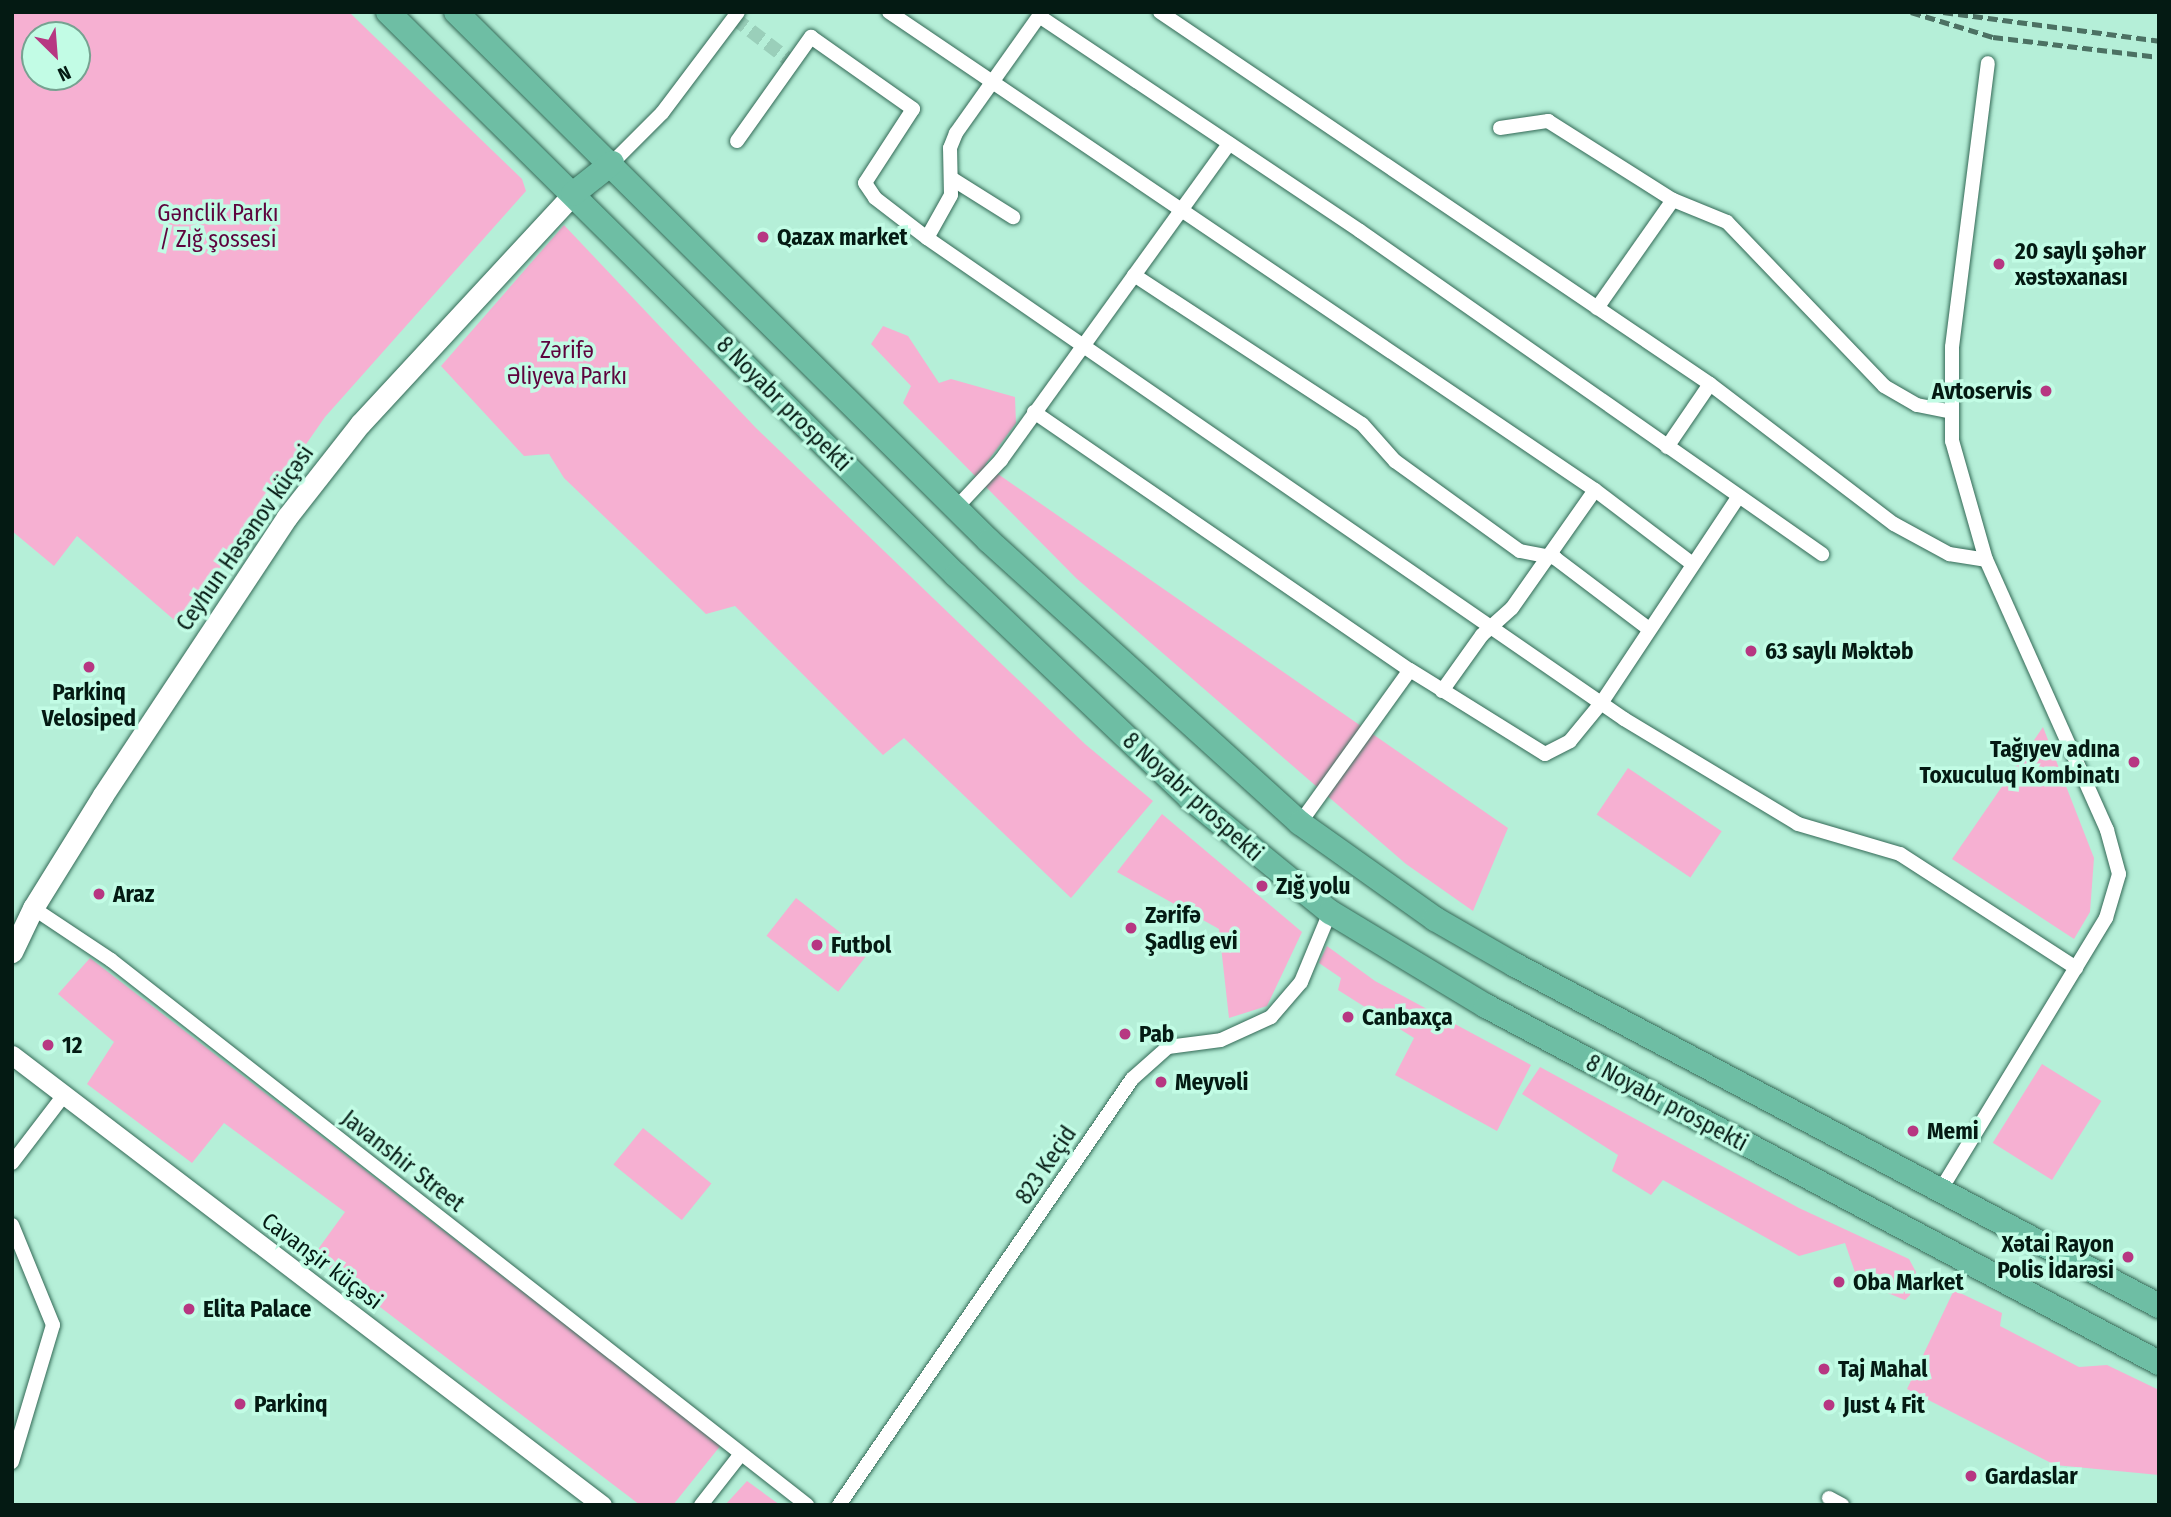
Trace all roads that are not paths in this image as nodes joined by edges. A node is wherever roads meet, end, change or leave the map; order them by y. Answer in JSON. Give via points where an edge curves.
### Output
{"nodes":[{"id":1,"x":388,"y":12,"type":"edge"},
{"id":2,"x":456,"y":12,"type":"edge"},
{"id":3,"x":738,"y":12,"type":"edge"},
{"id":4,"x":889,"y":12,"type":"edge"},
{"id":5,"x":1160,"y":12,"type":"edge"},
{"id":6,"x":1041,"y":14,"type":"edge"},
{"id":7,"x":1987,"y":63,"type":"dead end"},
{"id":8,"x":991,"y":80,"type":"junction"},
{"id":9,"x":1500,"y":128,"type":"dead end"},
{"id":10,"x":737,"y":141,"type":"dead end"},
{"id":11,"x":1229,"y":144,"type":"junction"},
{"id":12,"x":612,"y":163,"type":"junction"},
{"id":13,"x":954,"y":180,"type":"junction"},
{"id":14,"x":573,"y":194,"type":"junction"},
{"id":15,"x":1673,"y":200,"type":"junction"},
{"id":16,"x":1183,"y":208,"type":"junction"},
{"id":17,"x":1013,"y":217,"type":"dead end"},
{"id":18,"x":927,"y":238,"type":"junction"},
{"id":19,"x":1134,"y":275,"type":"junction"},
{"id":20,"x":1597,"y":307,"type":"junction"},
{"id":21,"x":1080,"y":348,"type":"junction"},
{"id":22,"x":1710,"y":384,"type":"junction"},
{"id":23,"x":1949,"y":411,"type":"junction"},
{"id":24,"x":1034,"y":412,"type":"junction"},
{"id":25,"x":1667,"y":447,"type":"junction"},
{"id":26,"x":1595,"y":490,"type":"junction"},
{"id":27,"x":1739,"y":496,"type":"junction"},
{"id":28,"x":956,"y":508,"type":"junction"},
{"id":29,"x":1822,"y":554,"type":"dead end"},
{"id":30,"x":1544,"y":556,"type":"junction"},
{"id":31,"x":1986,"y":560,"type":"junction"},
{"id":32,"x":1691,"y":563,"type":"junction"},
{"id":33,"x":1494,"y":625,"type":"junction"},
{"id":34,"x":1649,"y":629,"type":"junction"},
{"id":35,"x":1410,"y":670,"type":"junction"},
{"id":36,"x":1442,"y":691,"type":"junction"},
{"id":37,"x":1601,"y":702,"type":"junction"},
{"id":38,"x":1300,"y":823,"type":"junction"},
{"id":39,"x":33,"y":908,"type":"junction"},
{"id":40,"x":1330,"y":912,"type":"junction"},
{"id":41,"x":12,"y":953,"type":"edge"},
{"id":42,"x":2076,"y":968,"type":"junction"},
{"id":43,"x":12,"y":1055,"type":"edge"},
{"id":44,"x":64,"y":1095,"type":"junction"},
{"id":45,"x":12,"y":1163,"type":"edge"},
{"id":46,"x":1940,"y":1191,"type":"junction"},
{"id":47,"x":12,"y":1226,"type":"edge"},
{"id":48,"x":2159,"y":1306,"type":"edge"},
{"id":49,"x":2159,"y":1363,"type":"edge"},
{"id":50,"x":740,"y":1455,"type":"junction"},
{"id":51,"x":12,"y":1462,"type":"edge"},
{"id":52,"x":602,"y":1505,"type":"edge"},
{"id":53,"x":701,"y":1505,"type":"edge"},
{"id":54,"x":807,"y":1505,"type":"edge"},
{"id":55,"x":839,"y":1505,"type":"edge"}],
"edges":[{"from":1,"to":14,"type":"highway","name":"8 Noyabr prospekti"},
{"from":2,"to":12,"type":"highway"},
{"from":3,"to":12,"type":"street","via":[[654,123]]},
{"from":4,"to":8,"type":"street"},
{"from":5,"to":20,"type":"street"},
{"from":6,"to":8,"type":"street"},
{"from":6,"to":11,"type":"street"},
{"from":7,"to":23,"type":"street"},
{"from":8,"to":13,"type":"street","via":[[950,148]]},
{"from":8,"to":16,"type":"street"},
{"from":9,"to":15,"type":"street","via":[[1548,121]]},
{"from":10,"to":18,"type":"street","via":[[811,37],[913,109],[865,183],[875,198]]},
{"from":11,"to":16,"type":"street"},
{"from":11,"to":25,"type":"street"},
{"from":12,"to":14,"type":"highway"},
{"from":12,"to":28,"type":"highway"},
{"from":13,"to":17,"type":"street"},
{"from":13,"to":18,"type":"street"},
{"from":14,"to":39,"type":"main road","name":"Ceyhun Həsənov küçəsi","via":[[408,370],[308,488]]},
{"from":14,"to":40,"type":"highway","name":"8 Noyabr prospekti","via":[[1161,771]]},
{"from":15,"to":20,"type":"street"},
{"from":15,"to":23,"type":"street","via":[[1719,217],[1743,234],[1884,386],[1917,405]]},
{"from":16,"to":19,"type":"street"},
{"from":16,"to":26,"type":"street"},
{"from":18,"to":21,"type":"street"},
{"from":19,"to":21,"type":"street"},
{"from":19,"to":30,"type":"street","via":[[1362,424],[1395,461],[1520,551]]},
{"from":20,"to":22,"type":"street"},
{"from":21,"to":24,"type":"street"},
{"from":21,"to":33,"type":"street"},
{"from":22,"to":25,"type":"street"},
{"from":22,"to":31,"type":"street","via":[[1904,530],[1949,554]]},
{"from":23,"to":31,"type":"street","via":[[1958,474]]},
{"from":24,"to":28,"type":"street"},
{"from":24,"to":35,"type":"street"},
{"from":25,"to":27,"type":"street"},
{"from":26,"to":30,"type":"street"},
{"from":26,"to":32,"type":"street"},
{"from":27,"to":29,"type":"street"},
{"from":27,"to":32,"type":"street"},
{"from":28,"to":38,"type":"highway"},
{"from":30,"to":33,"type":"street","via":[[1512,608]]},
{"from":30,"to":34,"type":"street","via":[[1555,558]]},
{"from":31,"to":42,"type":"street","via":[[2115,851],[2119,874],[2115,899]]},
{"from":32,"to":34,"type":"street"},
{"from":33,"to":36,"type":"street"},
{"from":33,"to":37,"type":"street"},
{"from":34,"to":37,"type":"street"},
{"from":35,"to":36,"type":"street"},
{"from":35,"to":38,"type":"street"},
{"from":36,"to":37,"type":"street","via":[[1545,754],[1570,741]]},
{"from":37,"to":42,"type":"street","via":[[1798,824],[1900,854]]},
{"from":38,"to":46,"type":"highway","via":[[1435,919],[1515,965]]},
{"from":39,"to":41,"type":"main road","name":"Ceyhun Həsənov küçəsi"},
{"from":39,"to":50,"type":"street","name":"Javanshir Street","via":[[111,960]]},
{"from":40,"to":49,"type":"highway","name":"8 Noyabr prospekti","via":[[1486,1006]]},
{"from":40,"to":55,"type":"street","name":"823 Keçid","via":[[1301,982],[1271,1017],[1220,1040],[1168,1047],[1132,1079]]},
{"from":42,"to":46,"type":"street"},
{"from":43,"to":44,"type":"street","name":"Cavanşir küçəsi"},
{"from":44,"to":45,"type":"street"},
{"from":44,"to":52,"type":"street","name":"Cavanşir küçəsi"},
{"from":46,"to":48,"type":"highway"},
{"from":47,"to":51,"type":"street","via":[[53,1325]]},
{"from":50,"to":53,"type":"street"},
{"from":50,"to":54,"type":"street"}]}
